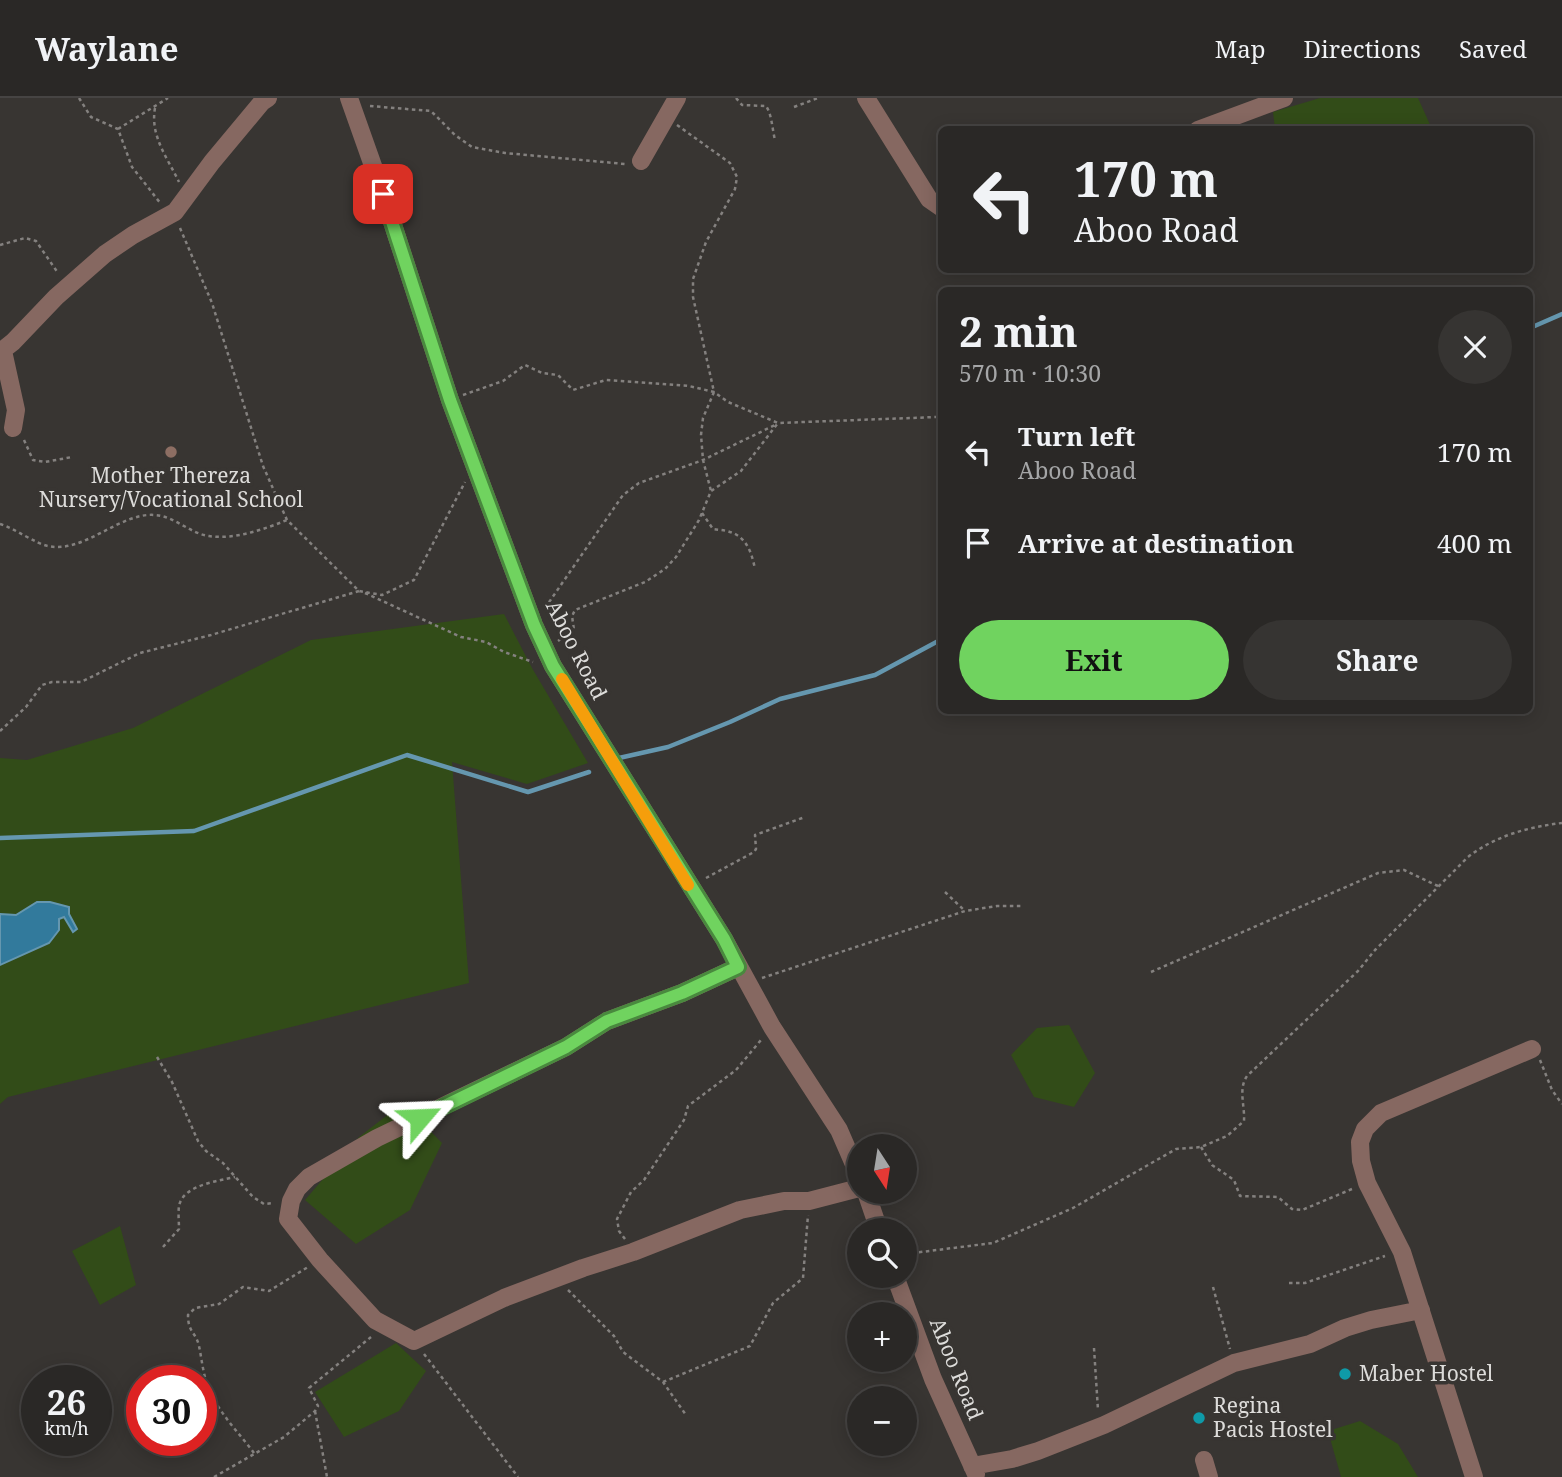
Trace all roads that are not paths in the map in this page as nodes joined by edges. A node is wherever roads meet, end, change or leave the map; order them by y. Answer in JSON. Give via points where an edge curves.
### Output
{"nodes":[{"id":1,"x":268,"y":98,"type":"edge"},
{"id":2,"x":677,"y":98,"type":"edge"},
{"id":3,"x":866,"y":98,"type":"edge"},
{"id":4,"x":1284,"y":98,"type":"edge"},
{"id":5,"x":351,"y":102,"type":"edge"},
{"id":6,"x":1209,"y":126,"type":"edge"},
{"id":7,"x":641,"y":161,"type":"road end"},
{"id":8,"x":938,"y":206,"type":"edge"},
{"id":9,"x":2,"y":352,"type":"edge"},
{"id":10,"x":18,"y":432,"type":"road end"},
{"id":11,"x":742,"y":975,"type":"junction"},
{"id":12,"x":1532,"y":1049,"type":"road end"},
{"id":13,"x":847,"y":1148,"type":"edge"},
{"id":14,"x":847,"y":1191,"type":"edge"},
{"id":15,"x":899,"y":1288,"type":"edge"},
{"id":16,"x":1421,"y":1310,"type":"junction"},
{"id":17,"x":975,"y":1471,"type":"edge"},
{"id":18,"x":1474,"y":1477,"type":"edge"}],
"edges":[{"from":1,"to":9,"type":"street","via":[[172,213],[105,254]]},
{"from":2,"to":7,"type":"street"},
{"from":3,"to":8,"type":"street","via":[[929,200]]},
{"from":4,"to":6,"type":"street"},
{"from":5,"to":11,"type":"street","name":"Aboo Road","via":[[450,400],[534,625]]},
{"from":9,"to":10,"type":"street"},
{"from":11,"to":13,"type":"street","name":"Aboo Road"},
{"from":11,"to":14,"type":"street","via":[[607,1021],[566,1047],[377,1138],[309,1177],[297,1189],[288,1219],[375,1320],[414,1341],[504,1298],[740,1210]]},
{"from":12,"to":16,"type":"street","via":[[1381,1113],[1365,1129],[1360,1142],[1367,1183],[1402,1252]]},
{"from":15,"to":17,"type":"street","name":"Aboo Road","via":[[933,1379]]},
{"from":16,"to":17,"type":"street","via":[[1371,1320],[1310,1345],[1234,1363],[1104,1426]]},
{"from":16,"to":18,"type":"street"}]}
